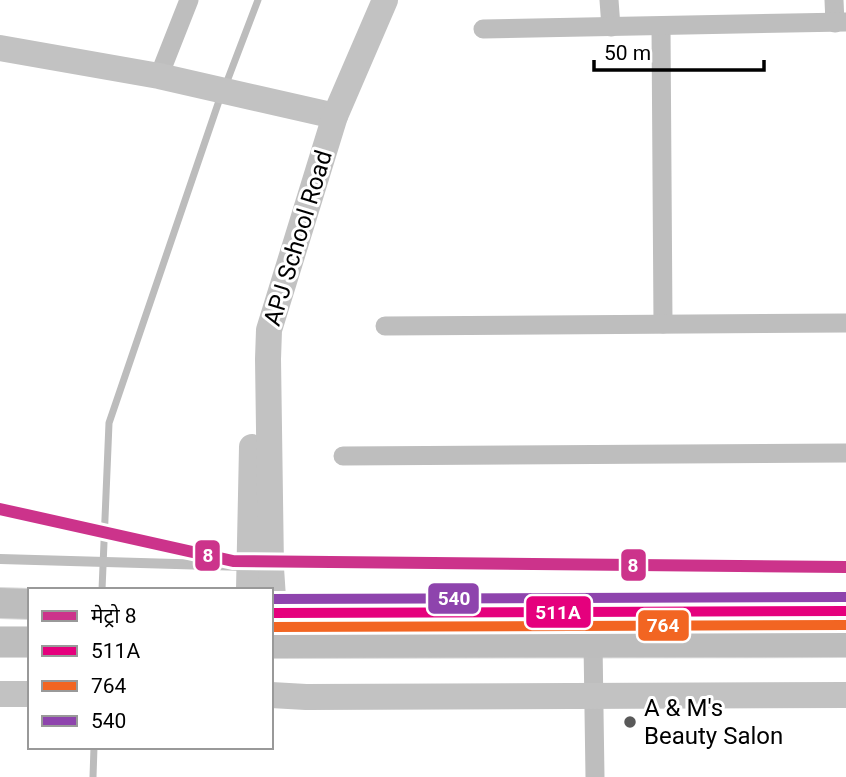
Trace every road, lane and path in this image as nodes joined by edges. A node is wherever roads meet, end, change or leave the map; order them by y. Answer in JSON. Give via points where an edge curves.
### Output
{"nodes":[{"id":1,"x":189,"y":0,"type":"edge"},
{"id":2,"x":372,"y":0,"type":"edge"},
{"id":3,"x":385,"y":0,"type":"edge"},
{"id":4,"x":609,"y":0,"type":"edge"},
{"id":5,"x":834,"y":0,"type":"edge"},
{"id":6,"x":840,"y":22,"type":"edge"},
{"id":7,"x":661,"y":26,"type":"junction"},
{"id":8,"x":611,"y":27,"type":"junction"},
{"id":9,"x":483,"y":29,"type":"dead end"},
{"id":10,"x":0,"y":48,"type":"edge"},
{"id":11,"x":159,"y":76,"type":"junction"},
{"id":12,"x":330,"y":115,"type":"junction"},
{"id":13,"x":846,"y":323,"type":"edge"},
{"id":14,"x":663,"y":324,"type":"junction"},
{"id":15,"x":385,"y":326,"type":"dead end"},
{"id":16,"x":846,"y":453,"type":"edge"},
{"id":17,"x":344,"y":456,"type":"dead end"},
{"id":18,"x":0,"y":559,"type":"edge"},
{"id":19,"x":257,"y":575,"type":"edge"},
{"id":20,"x":0,"y":603,"type":"edge"},
{"id":21,"x":28,"y":604,"type":"edge"},
{"id":22,"x":846,"y":611,"type":"edge"},
{"id":23,"x":273,"y":613,"type":"edge"},
{"id":24,"x":0,"y":642,"type":"edge"},
{"id":25,"x":28,"y":642,"type":"edge"},
{"id":26,"x":846,"y":642,"type":"edge"},
{"id":27,"x":273,"y":643,"type":"edge"},
{"id":28,"x":593,"y":643,"type":"junction"},
{"id":29,"x":0,"y":694,"type":"edge"},
{"id":30,"x":28,"y":694,"type":"edge"},
{"id":31,"x":273,"y":695,"type":"edge"},
{"id":32,"x":594,"y":695,"type":"junction"},
{"id":33,"x":846,"y":695,"type":"edge"},
{"id":34,"x":595,"y":777,"type":"edge"}],
"edges":[{"from":1,"to":11,"type":"street"},
{"from":2,"to":12,"type":"street"},
{"from":3,"to":12,"type":"street","name":"APJ School Road"},
{"from":4,"to":8,"type":"street"},
{"from":5,"to":6,"type":"street"},
{"from":6,"to":7,"type":"street"},
{"from":7,"to":8,"type":"street"},
{"from":7,"to":14,"type":"street"},
{"from":8,"to":9,"type":"street"},
{"from":10,"to":11,"type":"street"},
{"from":11,"to":12,"type":"street"},
{"from":12,"to":19,"type":"street","via":[[290,209],[255,338]]},
{"from":13,"to":14,"type":"street"},
{"from":14,"to":15,"type":"street"},
{"from":16,"to":17,"type":"street"},
{"from":18,"to":19,"type":"lane"},
{"from":20,"to":21,"type":"main road"},
{"from":22,"to":23,"type":"main road"},
{"from":24,"to":25,"type":"main road"},
{"from":26,"to":28,"type":"main road"},
{"from":27,"to":28,"type":"main road"},
{"from":28,"to":32,"type":"street"},
{"from":29,"to":30,"type":"street"},
{"from":31,"to":32,"type":"street"},
{"from":32,"to":33,"type":"street"},
{"from":32,"to":34,"type":"street"}]}
